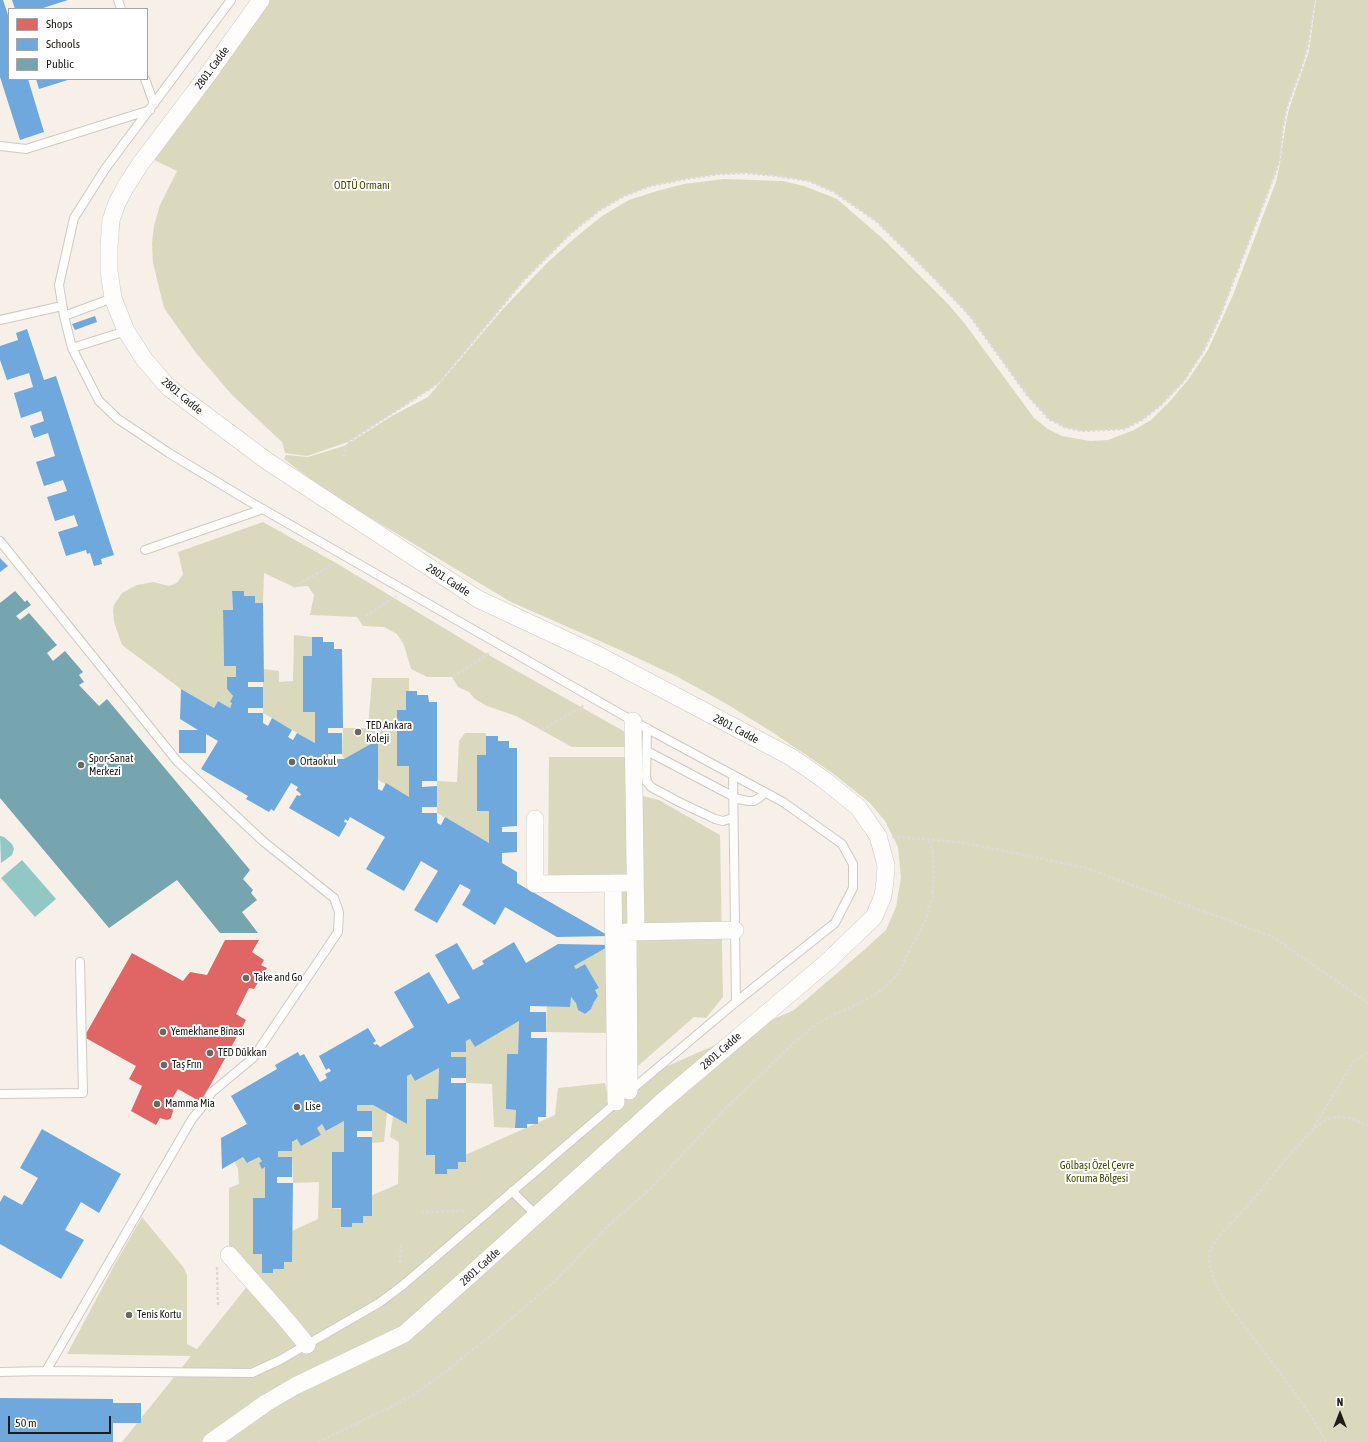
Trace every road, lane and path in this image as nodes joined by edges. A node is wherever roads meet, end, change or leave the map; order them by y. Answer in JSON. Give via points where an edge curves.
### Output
{"nodes":[{"id":1,"x":232,"y":0,"type":"edge"},
{"id":2,"x":261,"y":0,"type":"edge"},
{"id":3,"x":1315,"y":0,"type":"edge"},
{"id":4,"x":145,"y":80,"type":"edge"},
{"id":5,"x":152,"y":107,"type":"junction"},
{"id":6,"x":0,"y":146,"type":"edge"},
{"id":7,"x":113,"y":298,"type":"junction"},
{"id":8,"x":62,"y":306,"type":"junction"},
{"id":9,"x":64,"y":316,"type":"junction"},
{"id":10,"x":0,"y":320,"type":"edge"},
{"id":11,"x":126,"y":331,"type":"junction"},
{"id":12,"x":72,"y":348,"type":"junction"},
{"id":13,"x":344,"y":457,"type":"dead end"},
{"id":14,"x":263,"y":509,"type":"junction"},
{"id":15,"x":0,"y":541,"type":"edge"},
{"id":16,"x":145,"y":550,"type":"dead end"},
{"id":17,"x":347,"y":557,"type":"junction"},
{"id":18,"x":294,"y":587,"type":"dead end"},
{"id":19,"x":404,"y":591,"type":"junction"},
{"id":20,"x":366,"y":616,"type":"dead end"},
{"id":21,"x":501,"y":645,"type":"junction"},
{"id":22,"x":452,"y":677,"type":"dead end"},
{"id":23,"x":596,"y":699,"type":"junction"},
{"id":24,"x":640,"y":725,"type":"junction"},
{"id":25,"x":542,"y":730,"type":"dead end"},
{"id":26,"x":646,"y":751,"type":"junction"},
{"id":27,"x":733,"y":775,"type":"junction"},
{"id":28,"x":765,"y":793,"type":"junction"},
{"id":29,"x":734,"y":797,"type":"junction"},
{"id":30,"x":733,"y":818,"type":"junction"},
{"id":31,"x":534,"y":819,"type":"dead end"},
{"id":32,"x":878,"y":836,"type":"junction"},
{"id":33,"x":929,"y":840,"type":"junction"},
{"id":34,"x":613,"y":883,"type":"junction"},
{"id":35,"x":636,"y":883,"type":"junction"},
{"id":36,"x":735,"y":930,"type":"junction"},
{"id":37,"x":626,"y":932,"type":"junction"},
{"id":38,"x":80,"y":962,"type":"dead end"},
{"id":39,"x":736,"y":1002,"type":"junction"},
{"id":40,"x":1368,"y":1003,"type":"edge"},
{"id":41,"x":1368,"y":1052,"type":"edge"},
{"id":42,"x":629,"y":1092,"type":"junction"},
{"id":43,"x":0,"y":1094,"type":"edge"},
{"id":44,"x":616,"y":1102,"type":"junction"},
{"id":45,"x":1368,"y":1126,"type":"edge"},
{"id":46,"x":1314,"y":1128,"type":"junction"},
{"id":47,"x":512,"y":1191,"type":"junction"},
{"id":48,"x":465,"y":1211,"type":"dead end"},
{"id":49,"x":421,"y":1212,"type":"dead end"},
{"id":50,"x":536,"y":1215,"type":"junction"},
{"id":51,"x":401,"y":1244,"type":"dead end"},
{"id":52,"x":230,"y":1256,"type":"dead end"},
{"id":53,"x":400,"y":1263,"type":"dead end"},
{"id":54,"x":217,"y":1267,"type":"dead end"},
{"id":55,"x":218,"y":1305,"type":"dead end"},
{"id":56,"x":306,"y":1345,"type":"junction"},
{"id":57,"x":46,"y":1371,"type":"junction"},
{"id":58,"x":0,"y":1372,"type":"edge"},
{"id":59,"x":211,"y":1442,"type":"edge"},
{"id":60,"x":318,"y":1442,"type":"edge"},
{"id":61,"x":1326,"y":1442,"type":"edge"}],
"edges":[{"from":1,"to":5,"type":"lane"},
{"from":2,"to":7,"type":"street","name":"2801. Cadde","via":[[141,163],[117,203],[109,247]]},
{"from":3,"to":13,"type":"path","via":[[1308,46],[1287,107],[1280,158],[1218,321],[1204,350],[1184,381],[1161,405],[1142,420],[1124,429],[1082,431],[1064,427],[1050,420],[1027,395],[970,316],[933,276],[876,221],[834,192],[809,181],[739,173],[650,186],[624,196],[600,210],[571,233],[523,281],[439,383],[348,442]]},
{"from":4,"to":5,"type":"lane"},
{"from":5,"to":6,"type":"lane","via":[[26,149]]},
{"from":5,"to":8,"type":"lane","via":[[105,169],[74,218],[59,285]]},
{"from":7,"to":9,"type":"lane"},
{"from":7,"to":11,"type":"street","name":"2801. Cadde"},
{"from":8,"to":9,"type":"lane"},
{"from":8,"to":10,"type":"lane"},
{"from":9,"to":12,"type":"lane"},
{"from":11,"to":12,"type":"lane"},
{"from":11,"to":32,"type":"street","name":"2801. Cadde","via":[[144,359],[168,387],[299,483],[478,599],[600,656],[791,757],[858,807]]},
{"from":12,"to":14,"type":"lane","via":[[99,400],[118,419]]},
{"from":14,"to":16,"type":"lane"},
{"from":14,"to":17,"type":"lane"},
{"from":15,"to":57,"type":"lane","via":[[177,761],[264,842],[334,898],[339,912],[338,932],[253,1058],[211,1093],[192,1119]]},
{"from":17,"to":18,"type":"path"},
{"from":17,"to":19,"type":"lane"},
{"from":19,"to":20,"type":"path"},
{"from":19,"to":21,"type":"lane"},
{"from":21,"to":22,"type":"path"},
{"from":21,"to":23,"type":"lane"},
{"from":23,"to":24,"type":"lane"},
{"from":23,"to":25,"type":"path"},
{"from":24,"to":26,"type":"lane"},
{"from":24,"to":27,"type":"lane"},
{"from":24,"to":35,"type":"street"},
{"from":26,"to":29,"type":"lane"},
{"from":26,"to":30,"type":"lane","via":[[647,782],[651,787],[716,819],[723,821]]},
{"from":27,"to":28,"type":"lane"},
{"from":27,"to":29,"type":"lane"},
{"from":28,"to":29,"type":"lane","via":[[748,801]]},
{"from":28,"to":39,"type":"lane","via":[[783,802],[842,844],[853,864],[853,888],[835,923]]},
{"from":29,"to":30,"type":"lane"},
{"from":30,"to":36,"type":"lane"},
{"from":31,"to":34,"type":"street","via":[[535,884]]},
{"from":32,"to":33,"type":"path"},
{"from":32,"to":50,"type":"street","name":"2801. Cadde","via":[[886,866],[886,881],[883,896],[874,916],[826,963],[664,1100]]},
{"from":33,"to":40,"type":"path","via":[[960,842],[1086,868],[1273,937]]},
{"from":33,"to":60,"type":"path","via":[[933,852],[932,899],[926,919],[898,975],[882,990],[827,1018],[800,1037],[553,1283],[491,1336],[409,1398]]},
{"from":34,"to":35,"type":"street"},
{"from":34,"to":37,"type":"street"},
{"from":35,"to":37,"type":"street"},
{"from":36,"to":37,"type":"street"},
{"from":36,"to":39,"type":"lane"},
{"from":37,"to":42,"type":"street"},
{"from":37,"to":44,"type":"street"},
{"from":38,"to":43,"type":"lane","via":[[83,1093]]},
{"from":39,"to":42,"type":"lane"},
{"from":41,"to":46,"type":"path","via":[[1354,1061]]},
{"from":42,"to":44,"type":"lane"},
{"from":44,"to":47,"type":"lane"},
{"from":45,"to":46,"type":"path","via":[[1349,1118],[1338,1117],[1328,1119]]},
{"from":46,"to":61,"type":"path","via":[[1215,1241],[1209,1260],[1215,1283],[1228,1305],[1311,1416]]},
{"from":47,"to":50,"type":"lane"},
{"from":47,"to":56,"type":"lane","via":[[379,1303]]},
{"from":48,"to":49,"type":"path"},
{"from":50,"to":59,"type":"street","name":"2801. Cadde","via":[[404,1334],[295,1386]]},
{"from":51,"to":53,"type":"path"},
{"from":52,"to":56,"type":"street"},
{"from":54,"to":55,"type":"path"},
{"from":56,"to":57,"type":"lane","via":[[252,1373]]},
{"from":57,"to":58,"type":"lane"}]}
